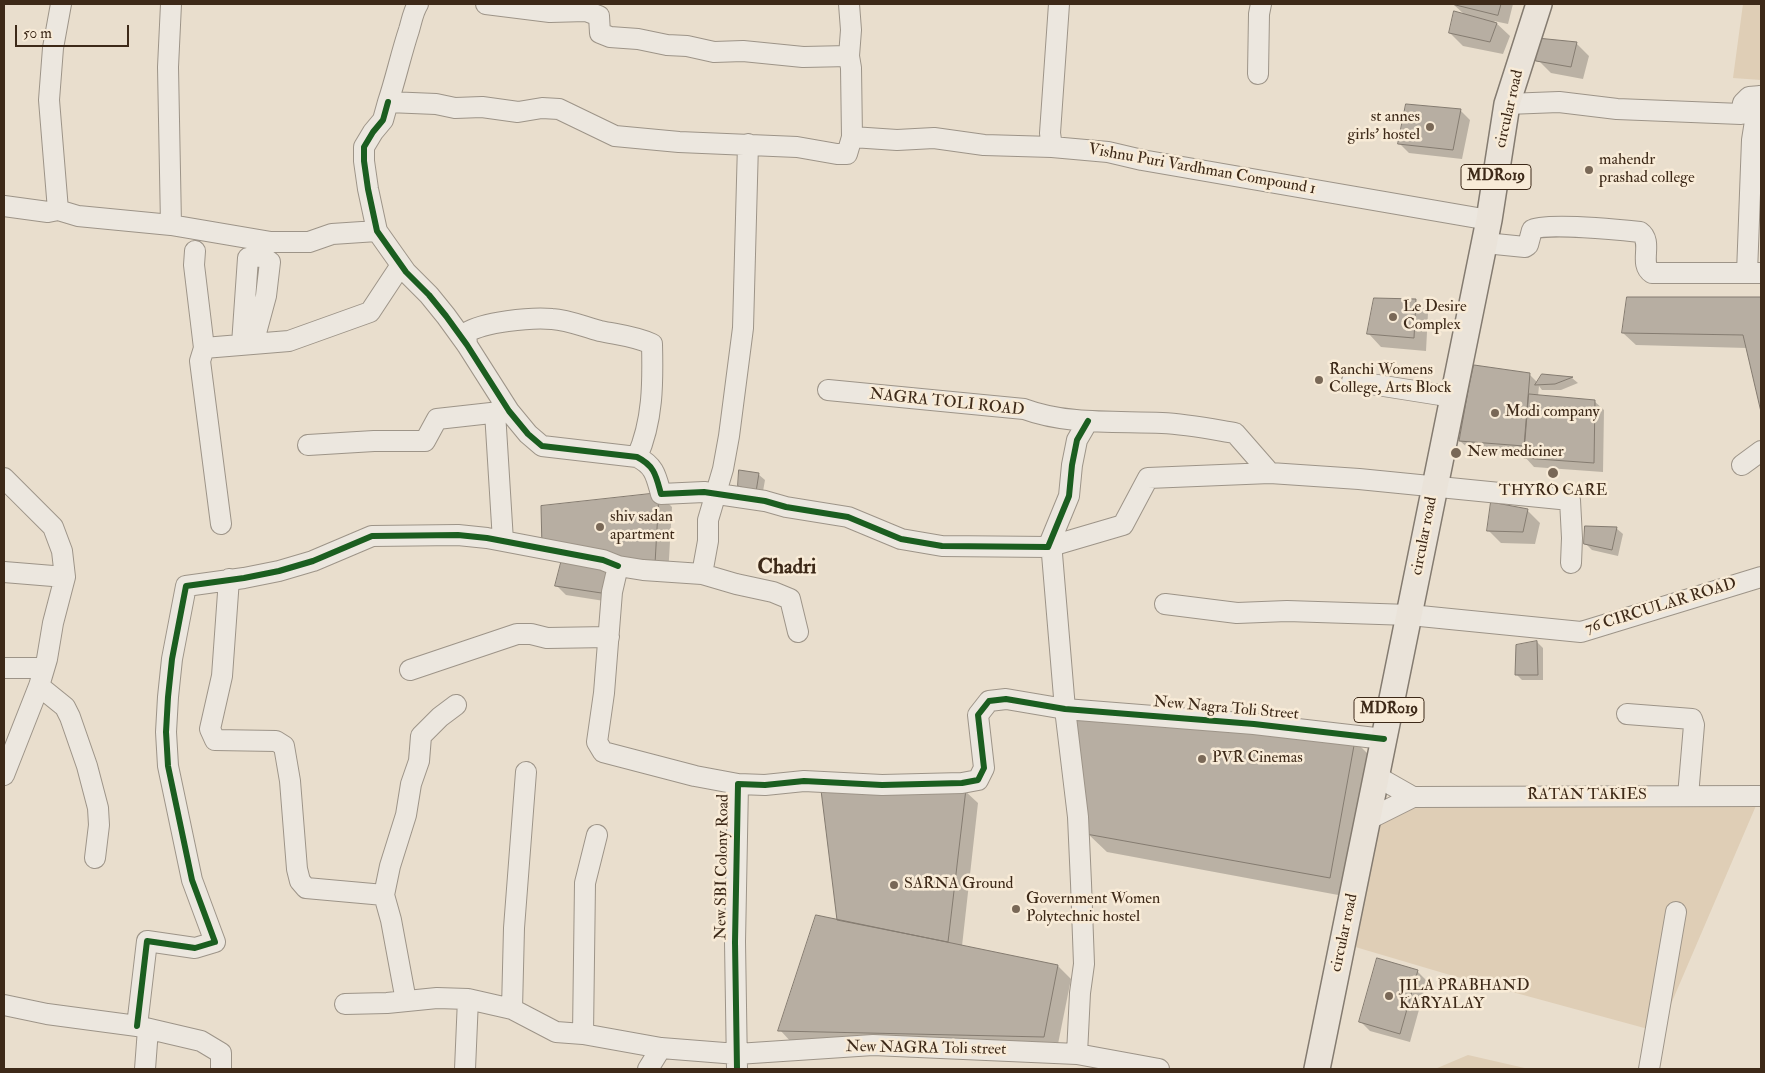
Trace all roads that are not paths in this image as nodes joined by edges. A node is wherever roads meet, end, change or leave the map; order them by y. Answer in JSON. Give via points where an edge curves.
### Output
{"nodes":[{"id":1,"x":61,"y":4,"type":"edge"},
{"id":2,"x":171,"y":4,"type":"edge"},
{"id":3,"x":418,"y":4,"type":"edge"},
{"id":4,"x":486,"y":4,"type":"edge"},
{"id":5,"x":849,"y":4,"type":"edge"},
{"id":6,"x":1059,"y":4,"type":"edge"},
{"id":7,"x":1261,"y":4,"type":"edge"},
{"id":8,"x":1539,"y":4,"type":"edge"},
{"id":9,"x":849,"y":56,"type":"junction"},
{"id":10,"x":1258,"y":74,"type":"dead end"},
{"id":11,"x":1760,"y":96,"type":"edge"},
{"id":12,"x":388,"y":102,"type":"junction"},
{"id":13,"x":1508,"y":104,"type":"junction"},
{"id":14,"x":852,"y":137,"type":"junction"},
{"id":15,"x":748,"y":144,"type":"junction"},
{"id":16,"x":1052,"y":147,"type":"junction"},
{"id":17,"x":4,"y":206,"type":"edge"},
{"id":18,"x":58,"y":210,"type":"junction"},
{"id":19,"x":171,"y":226,"type":"junction"},
{"id":20,"x":377,"y":231,"type":"junction"},
{"id":21,"x":1487,"y":231,"type":"junction"},
{"id":22,"x":195,"y":252,"type":"dead end"},
{"id":23,"x":401,"y":265,"type":"junction"},
{"id":24,"x":1754,"y":273,"type":"edge"},
{"id":25,"x":467,"y":345,"type":"junction"},
{"id":26,"x":204,"y":348,"type":"junction"},
{"id":27,"x":1352,"y":381,"type":"dead end"},
{"id":28,"x":828,"y":390,"type":"dead end"},
{"id":29,"x":1453,"y":397,"type":"junction"},
{"id":30,"x":502,"y":412,"type":"junction"},
{"id":31,"x":1088,"y":421,"type":"junction"},
{"id":32,"x":308,"y":445,"type":"dead end"},
{"id":33,"x":1761,"y":451,"type":"edge"},
{"id":34,"x":638,"y":457,"type":"junction"},
{"id":35,"x":1742,"y":465,"type":"dead end"},
{"id":36,"x":1270,"y":473,"type":"junction"},
{"id":37,"x":4,"y":478,"type":"edge"},
{"id":38,"x":1435,"y":487,"type":"junction"},
{"id":39,"x":715,"y":494,"type":"junction"},
{"id":40,"x":221,"y":524,"type":"dead end"},
{"id":41,"x":502,"y":541,"type":"junction"},
{"id":42,"x":1050,"y":551,"type":"junction"},
{"id":43,"x":1571,"y":563,"type":"dead end"},
{"id":44,"x":618,"y":566,"type":"junction"},
{"id":45,"x":4,"y":572,"type":"edge"},
{"id":46,"x":702,"y":574,"type":"junction"},
{"id":47,"x":64,"y":577,"type":"junction"},
{"id":48,"x":1761,"y":577,"type":"edge"},
{"id":49,"x":229,"y":579,"type":"junction"},
{"id":50,"x":1165,"y":604,"type":"dead end"},
{"id":51,"x":1410,"y":614,"type":"junction"},
{"id":52,"x":798,"y":632,"type":"dead end"},
{"id":53,"x":609,"y":637,"type":"junction"},
{"id":54,"x":4,"y":668,"type":"edge"},
{"id":55,"x":410,"y":670,"type":"dead end"},
{"id":56,"x":42,"y":677,"type":"junction"},
{"id":57,"x":456,"y":705,"type":"dead end"},
{"id":58,"x":1065,"y":709,"type":"junction"},
{"id":59,"x":1627,"y":714,"type":"dead end"},
{"id":60,"x":1384,"y":739,"type":"junction"},
{"id":61,"x":526,"y":772,"type":"dead end"},
{"id":62,"x":4,"y":775,"type":"edge"},
{"id":63,"x":1376,"y":776,"type":"junction"},
{"id":64,"x":962,"y":783,"type":"joint"},
{"id":65,"x":738,"y":784,"type":"junction"},
{"id":66,"x":1688,"y":796,"type":"junction"},
{"id":67,"x":1761,"y":796,"type":"edge"},
{"id":68,"x":1413,"y":797,"type":"junction"},
{"id":69,"x":1368,"y":819,"type":"junction"},
{"id":70,"x":597,"y":835,"type":"dead end"},
{"id":71,"x":94,"y":858,"type":"dead end"},
{"id":72,"x":384,"y":895,"type":"junction"},
{"id":73,"x":1676,"y":912,"type":"dead end"},
{"id":74,"x":468,"y":998,"type":"junction"},
{"id":75,"x":406,"y":1001,"type":"junction"},
{"id":76,"x":345,"y":1004,"type":"dead end"},
{"id":77,"x":4,"y":1005,"type":"edge"},
{"id":78,"x":512,"y":1009,"type":"junction"},
{"id":79,"x":142,"y":1027,"type":"junction"},
{"id":80,"x":583,"y":1034,"type":"junction"},
{"id":81,"x":661,"y":1048,"type":"junction"},
{"id":82,"x":1077,"y":1054,"type":"junction"},
{"id":83,"x":737,"y":1062,"type":"edge"},
{"id":84,"x":145,"y":1069,"type":"edge"},
{"id":85,"x":221,"y":1069,"type":"edge"},
{"id":86,"x":465,"y":1069,"type":"edge"},
{"id":87,"x":648,"y":1069,"type":"edge"},
{"id":88,"x":1159,"y":1069,"type":"edge"},
{"id":89,"x":1318,"y":1069,"type":"edge"},
{"id":90,"x":1649,"y":1069,"type":"edge"}],
"edges":[{"from":1,"to":18,"type":"street","via":[[49,100]]},
{"from":2,"to":19,"type":"street","via":[[168,67]]},
{"from":3,"to":12,"type":"street"},
{"from":4,"to":9,"type":"street","via":[[550,12],[586,11],[599,16],[600,33],[610,37],[714,52]]},
{"from":5,"to":9,"type":"street","via":[[852,30]]},
{"from":6,"to":16,"type":"street","via":[[1050,133]]},
{"from":7,"to":10,"type":"street"},
{"from":8,"to":13,"type":"main road","name":"circular road","number":"MDR019"},
{"from":9,"to":14,"type":"street"},
{"from":11,"to":13,"type":"street","via":[[1749,97],[1742,103],[1741,114],[1617,109],[1559,102]]},
{"from":11,"to":24,"type":"street","via":[[1752,140]]},
{"from":12,"to":15,"type":"street","via":[[518,112],[559,109],[615,136]]},
{"from":12,"to":20,"type":"street","via":[[383,120],[364,147]]},
{"from":13,"to":21,"type":"main road","name":"circular road","number":"MDR019"},
{"from":14,"to":15,"type":"street","via":[[847,154]]},
{"from":14,"to":16,"type":"street","name":"Vishnu Puri Vardhman Compound 1","via":[[934,138],[984,145]]},
{"from":15,"to":39,"type":"street","via":[[743,328],[728,444]]},
{"from":16,"to":21,"type":"street","name":"Vishnu Puri Vardhman Compound 1","via":[[1108,152]]},
{"from":17,"to":18,"type":"street","via":[[48,212]]},
{"from":18,"to":19,"type":"street","via":[[78,216]]},
{"from":19,"to":20,"type":"street","via":[[271,242],[309,242],[332,234]]},
{"from":20,"to":23,"type":"street"},
{"from":21,"to":24,"type":"street","name":"Vishnu Puri Vardhman Compound 1","via":[[1525,247],[1532,230],[1538,227],[1640,232],[1646,239],[1646,265],[1652,273]]},
{"from":21,"to":29,"type":"main road","name":"circular road","number":"MDR019"},
{"from":22,"to":26,"type":"street"},
{"from":23,"to":25,"type":"street"},
{"from":23,"to":26,"type":"street","via":[[370,312],[289,341]]},
{"from":25,"to":30,"type":"street"},
{"from":25,"to":34,"type":"street","via":[[466,333],[472,329],[507,322],[551,319],[637,337],[652,344],[652,401],[646,438]]},
{"from":26,"to":40,"type":"street","via":[[200,361]]},
{"from":27,"to":29,"type":"street"},
{"from":28,"to":31,"type":"street","name":"NAGRA TOLI ROAD","via":[[1024,409],[1043,416]]},
{"from":29,"to":38,"type":"main road","name":"circular road","number":"MDR019"},
{"from":30,"to":32,"type":"street","via":[[436,419],[425,441],[374,440]]},
{"from":30,"to":34,"type":"street","via":[[542,446]]},
{"from":30,"to":41,"type":"street"},
{"from":31,"to":36,"type":"street","name":"NAGRA TOLI ROAD","via":[[1164,423],[1235,433]]},
{"from":31,"to":42,"type":"street","via":[[1077,440],[1069,496]]},
{"from":33,"to":35,"type":"street"},
{"from":34,"to":39,"type":"street","via":[[648,462],[655,473],[661,494]]},
{"from":36,"to":38,"type":"street"},
{"from":36,"to":42,"type":"street","via":[[1148,478],[1124,525]]},
{"from":37,"to":47,"type":"street","via":[[53,527],[62,551]]},
{"from":38,"to":43,"type":"street","via":[[1570,500]]},
{"from":38,"to":51,"type":"main road","name":"circular road","number":"MDR019"},
{"from":39,"to":42,"type":"street","via":[[766,500],[848,517],[901,539],[942,546]]},
{"from":39,"to":46,"type":"street","via":[[708,520]]},
{"from":41,"to":44,"type":"street","via":[[603,560]]},
{"from":41,"to":49,"type":"street","via":[[458,535],[372,536],[279,571]]},
{"from":42,"to":58,"type":"street"},
{"from":44,"to":46,"type":"street"},
{"from":44,"to":53,"type":"street","via":[[612,592]]},
{"from":45,"to":47,"type":"street"},
{"from":46,"to":52,"type":"street","via":[[773,592],[790,600]]},
{"from":47,"to":56,"type":"street"},
{"from":48,"to":51,"type":"street","name":"76 CIRCULAR ROAD","via":[[1581,632]]},
{"from":49,"to":72,"type":"street","via":[[222,676],[210,729],[212,736],[215,740],[276,741],[284,746],[297,869],[300,882],[306,888]]},
{"from":49,"to":79,"type":"street","via":[[186,586],[172,659],[166,732],[168,766],[192,880],[214,942],[195,948],[147,941]]},
{"from":50,"to":51,"type":"street","name":"76 CIRCULAR ROAD","via":[[1236,613]]},
{"from":51,"to":60,"type":"main road","name":"circular road","number":"MDR019"},
{"from":53,"to":55,"type":"street","via":[[547,638],[517,634]]},
{"from":53,"to":65,"type":"street","via":[[597,742],[603,752]]},
{"from":54,"to":56,"type":"street"},
{"from":56,"to":62,"type":"street"},
{"from":56,"to":71,"type":"street","via":[[65,707],[87,766],[99,825]]},
{"from":57,"to":72,"type":"street","via":[[422,736],[419,761]]},
{"from":58,"to":60,"type":"street","name":"New Nagra Toli Street","via":[[1254,724]]},
{"from":58,"to":64,"type":"street","name":"New Nagra Toli Street","via":[[1006,699],[989,701],[978,715],[984,768],[978,780]]},
{"from":58,"to":82,"type":"street","via":[[1078,817],[1084,964]]},
{"from":59,"to":66,"type":"street","via":[[1692,719]]},
{"from":60,"to":63,"type":"main road","name":"circular road","number":"MDR019"},
{"from":61,"to":78,"type":"street"},
{"from":63,"to":68,"type":"street","name":"RATAN TAKIES"},
{"from":63,"to":69,"type":"main road","name":"circular road","number":"MDR019"},
{"from":64,"to":65,"type":"street","name":"New SBI Colony Road","via":[[882,785],[804,781]]},
{"from":65,"to":83,"type":"street","name":"New SBI Colony Road"},
{"from":66,"to":67,"type":"street","name":"RATAN TAKIES"},
{"from":66,"to":68,"type":"street","name":"RATAN TAKIES"},
{"from":68,"to":69,"type":"street","name":"RATAN TAKIES"},
{"from":69,"to":89,"type":"main road","name":"circular road","number":"MDR019"},
{"from":70,"to":80,"type":"street","via":[[585,883]]},
{"from":72,"to":75,"type":"street"},
{"from":73,"to":90,"type":"street"},
{"from":74,"to":75,"type":"street","name":"New NAGRA Toli street"},
{"from":74,"to":78,"type":"street","name":"New NAGRA Toli street"},
{"from":74,"to":86,"type":"street"},
{"from":75,"to":76,"type":"street","name":"New NAGRA Toli street"},
{"from":77,"to":79,"type":"street"},
{"from":78,"to":80,"type":"street","name":"New NAGRA Toli street","via":[[556,1032]]},
{"from":79,"to":84,"type":"street"},
{"from":79,"to":85,"type":"street","via":[[200,1041],[221,1053]]},
{"from":80,"to":81,"type":"street","name":"New NAGRA Toli street"},
{"from":81,"to":83,"type":"street","name":"New NAGRA Toli street"},
{"from":81,"to":87,"type":"street"},
{"from":82,"to":83,"type":"street","name":"New NAGRA Toli street","via":[[873,1045]]},
{"from":82,"to":88,"type":"street","name":"New NAGRA Toli street"}]}
